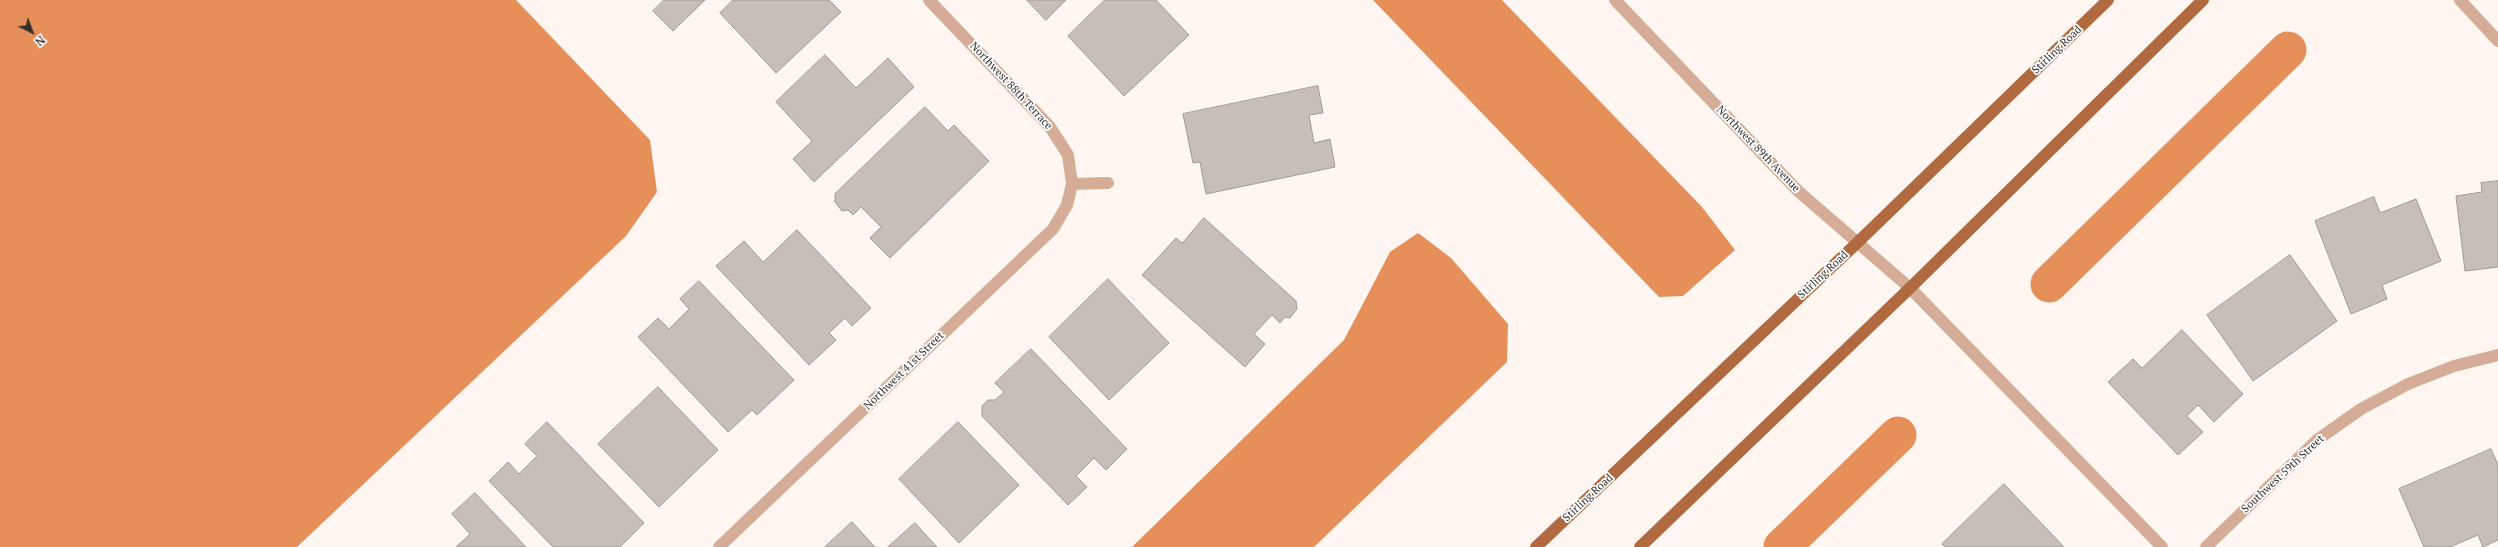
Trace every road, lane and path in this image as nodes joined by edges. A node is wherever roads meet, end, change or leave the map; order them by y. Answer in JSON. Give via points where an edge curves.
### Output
{"nodes":[{"id":1,"x":929,"y":0,"type":"edge"},
{"id":2,"x":1615,"y":0,"type":"edge"},
{"id":3,"x":2108,"y":0,"type":"edge"},
{"id":4,"x":2202,"y":0,"type":"edge"},
{"id":5,"x":2460,"y":0,"type":"edge"},
{"id":6,"x":2498,"y":41,"type":"edge"},
{"id":7,"x":1108,"y":183,"type":"dead end"},
{"id":8,"x":1072,"y":184,"type":"junction"},
{"id":9,"x":1857,"y":243,"type":"junction"},
{"id":10,"x":1910,"y":288,"type":"junction"},
{"id":11,"x":2498,"y":355,"type":"edge"},
{"id":12,"x":719,"y":547,"type":"edge"},
{"id":13,"x":1536,"y":547,"type":"edge"},
{"id":14,"x":1640,"y":547,"type":"edge"},
{"id":15,"x":2162,"y":547,"type":"edge"},
{"id":16,"x":2206,"y":547,"type":"edge"}],
"edges":[{"from":1,"to":8,"type":"street","name":"Northwest 88th Terrace","via":[[1050,126],[1068,155]]},
{"from":2,"to":9,"type":"street","name":"Northwest 89th Avenue","via":[[1798,191]]},
{"from":3,"to":9,"type":"main road","name":"Stirling Road"},
{"from":4,"to":10,"type":"main road"},
{"from":5,"to":6,"type":"street"},
{"from":7,"to":8,"type":"street"},
{"from":8,"to":12,"type":"street","name":"Northwest 41st Street","via":[[1067,205],[1053,229]]},
{"from":9,"to":10,"type":"street","name":"Northwest 89th Avenue"},
{"from":9,"to":13,"type":"main road","name":"Stirling Road"},
{"from":10,"to":14,"type":"main road"},
{"from":10,"to":15,"type":"street","name":"Northwest 89th Avenue"},
{"from":11,"to":16,"type":"street","name":"Southwest 59th Street","via":[[2454,366],[2408,384],[2362,409],[2317,440]]}]}
